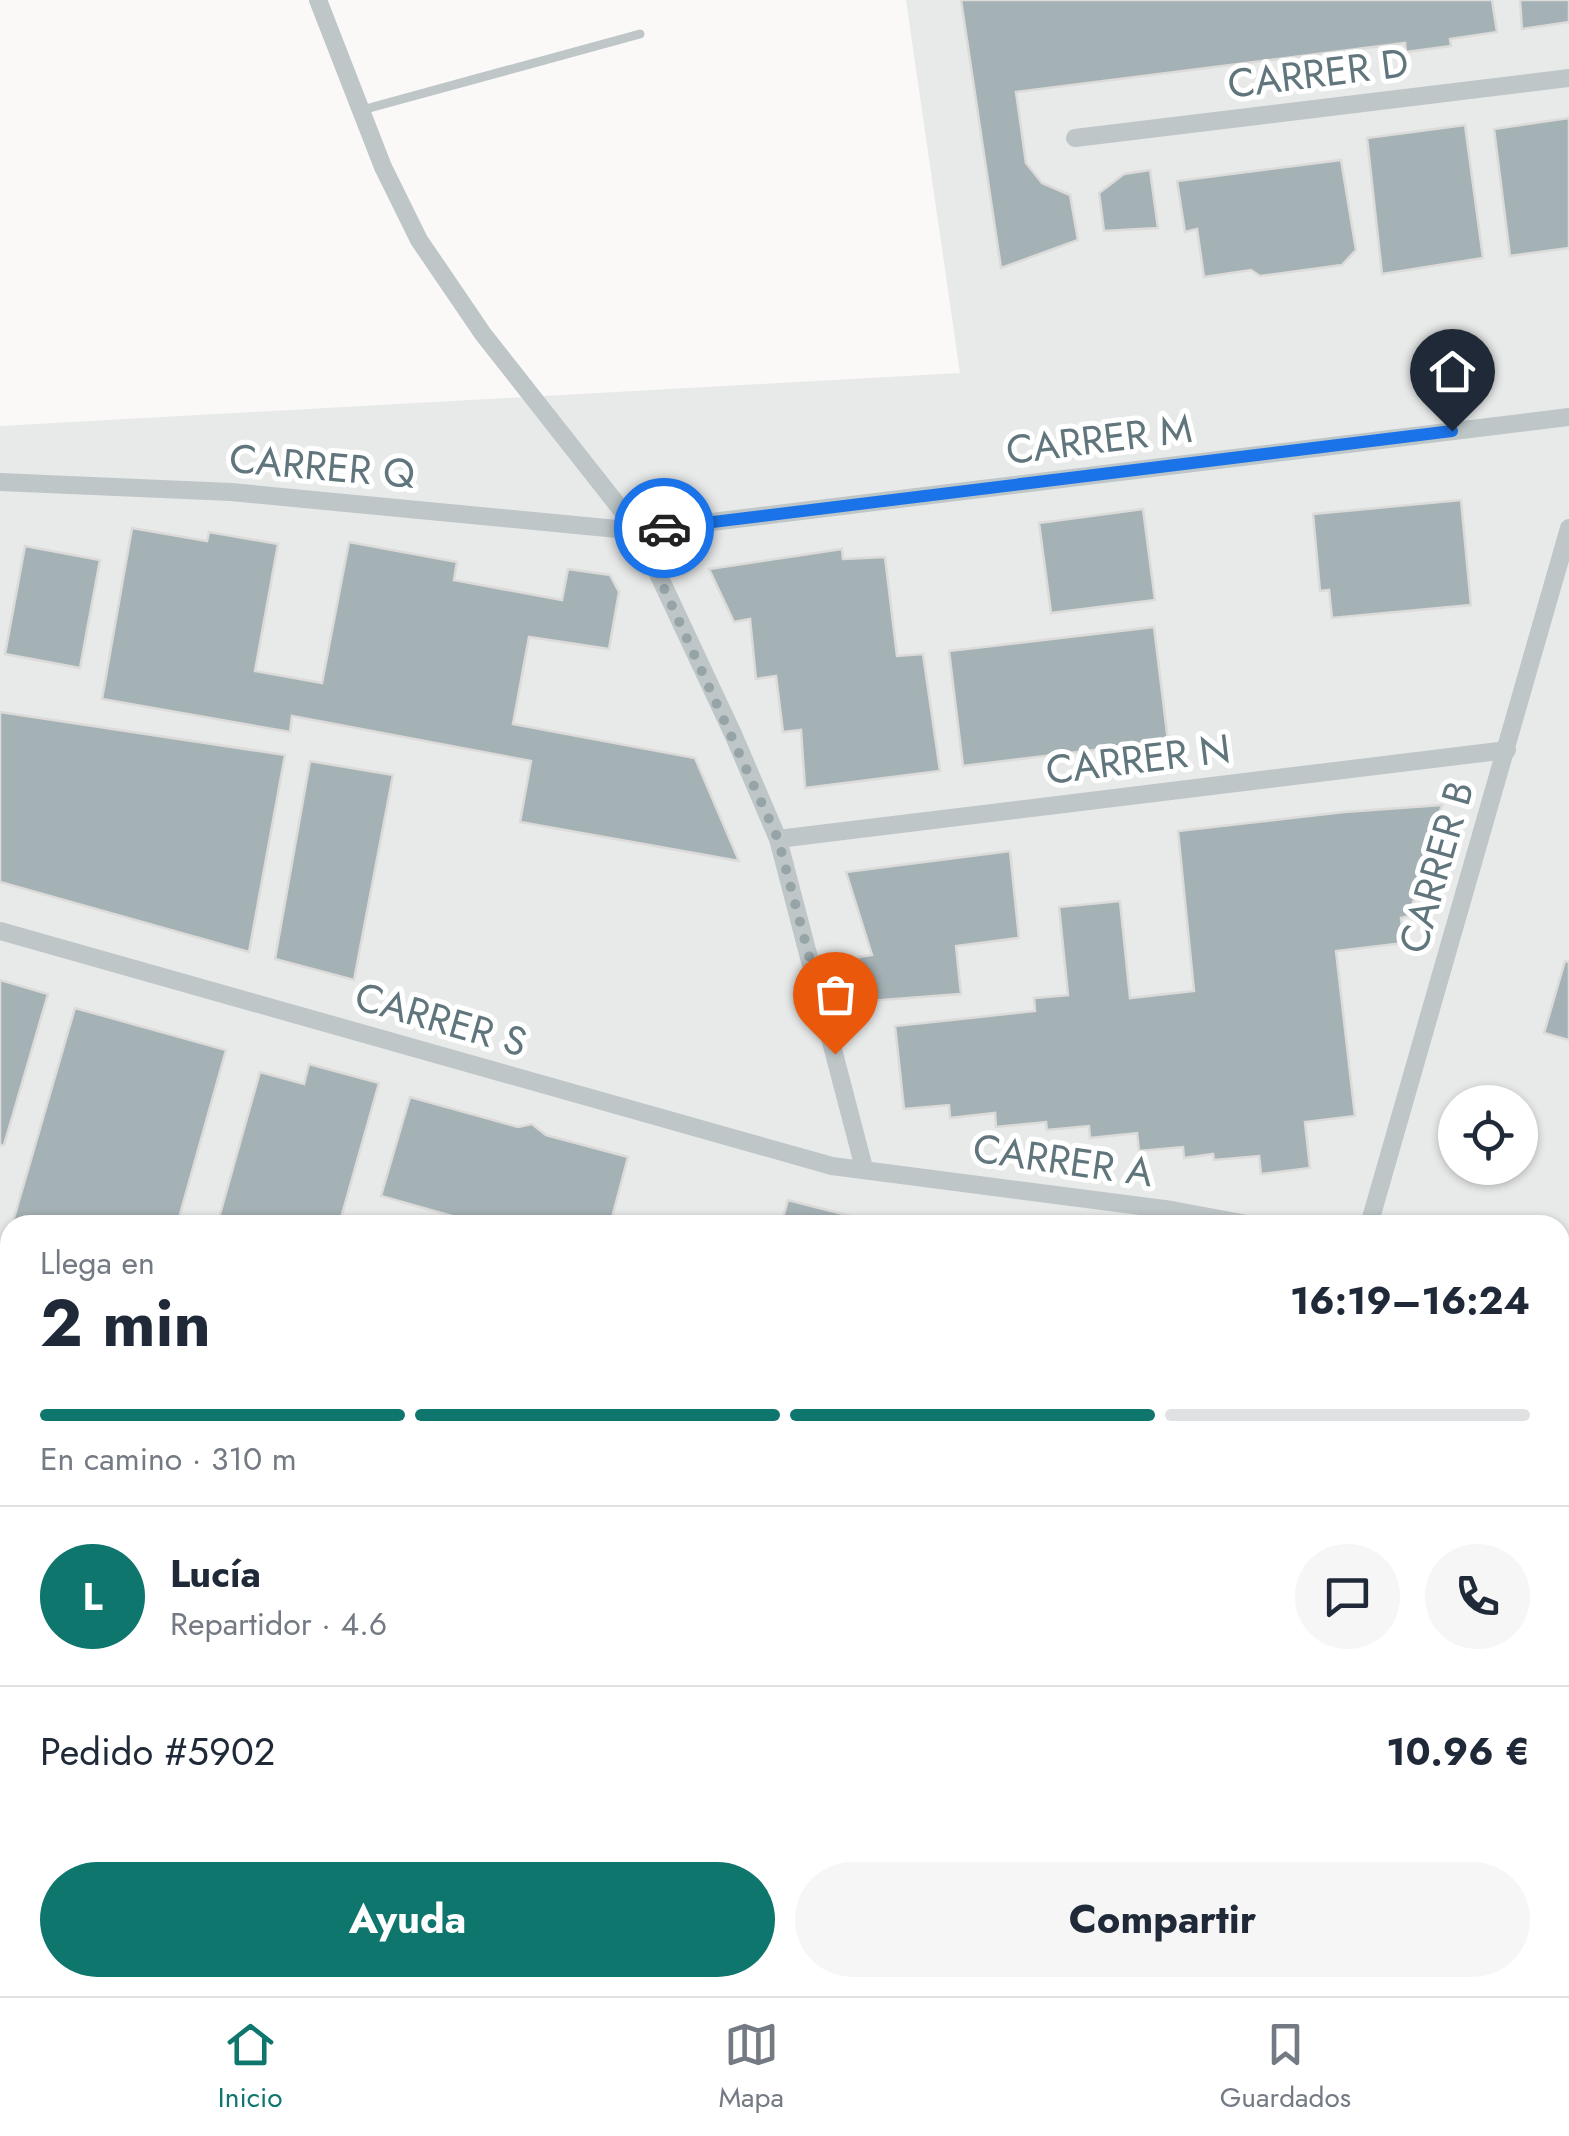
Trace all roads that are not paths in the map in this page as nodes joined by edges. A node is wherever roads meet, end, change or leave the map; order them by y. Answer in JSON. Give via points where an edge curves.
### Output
{"nodes":[{"id":1,"x":318,"y":0,"type":"edge"},
{"id":2,"x":640,"y":34,"type":"dead end"},
{"id":3,"x":1569,"y":78,"type":"edge"},
{"id":4,"x":362,"y":110,"type":"junction"},
{"id":5,"x":1075,"y":138,"type":"dead end"},
{"id":6,"x":1569,"y":416,"type":"edge"},
{"id":7,"x":0,"y":482,"type":"edge"},
{"id":8,"x":1569,"y":528,"type":"edge"},
{"id":9,"x":638,"y":531,"type":"junction"},
{"id":10,"x":1507,"y":750,"type":"junction"},
{"id":11,"x":778,"y":839,"type":"junction"},
{"id":12,"x":0,"y":931,"type":"edge"},
{"id":13,"x":864,"y":1168,"type":"junction"},
{"id":14,"x":1150,"y":1215,"type":"edge"},
{"id":15,"x":1372,"y":1215,"type":"edge"}],
"edges":[{"from":1,"to":4,"type":"street"},
{"from":2,"to":4,"type":"lane"},
{"from":3,"to":5,"type":"street","name":"CARRER D"},
{"from":4,"to":9,"type":"street","via":[[419,240],[483,334]]},
{"from":6,"to":9,"type":"street","name":"CARRER M"},
{"from":7,"to":9,"type":"street","name":"CARRER Q","via":[[230,492]]},
{"from":8,"to":10,"type":"street","name":"CARRER B"},
{"from":9,"to":11,"type":"street"},
{"from":10,"to":11,"type":"street","name":"CARRER N"},
{"from":10,"to":15,"type":"street","name":"CARRER B"},
{"from":11,"to":13,"type":"street"},
{"from":12,"to":13,"type":"street","name":"CARRER S","via":[[832,1166]]},
{"from":13,"to":14,"type":"street","name":"CARRER A"}]}
